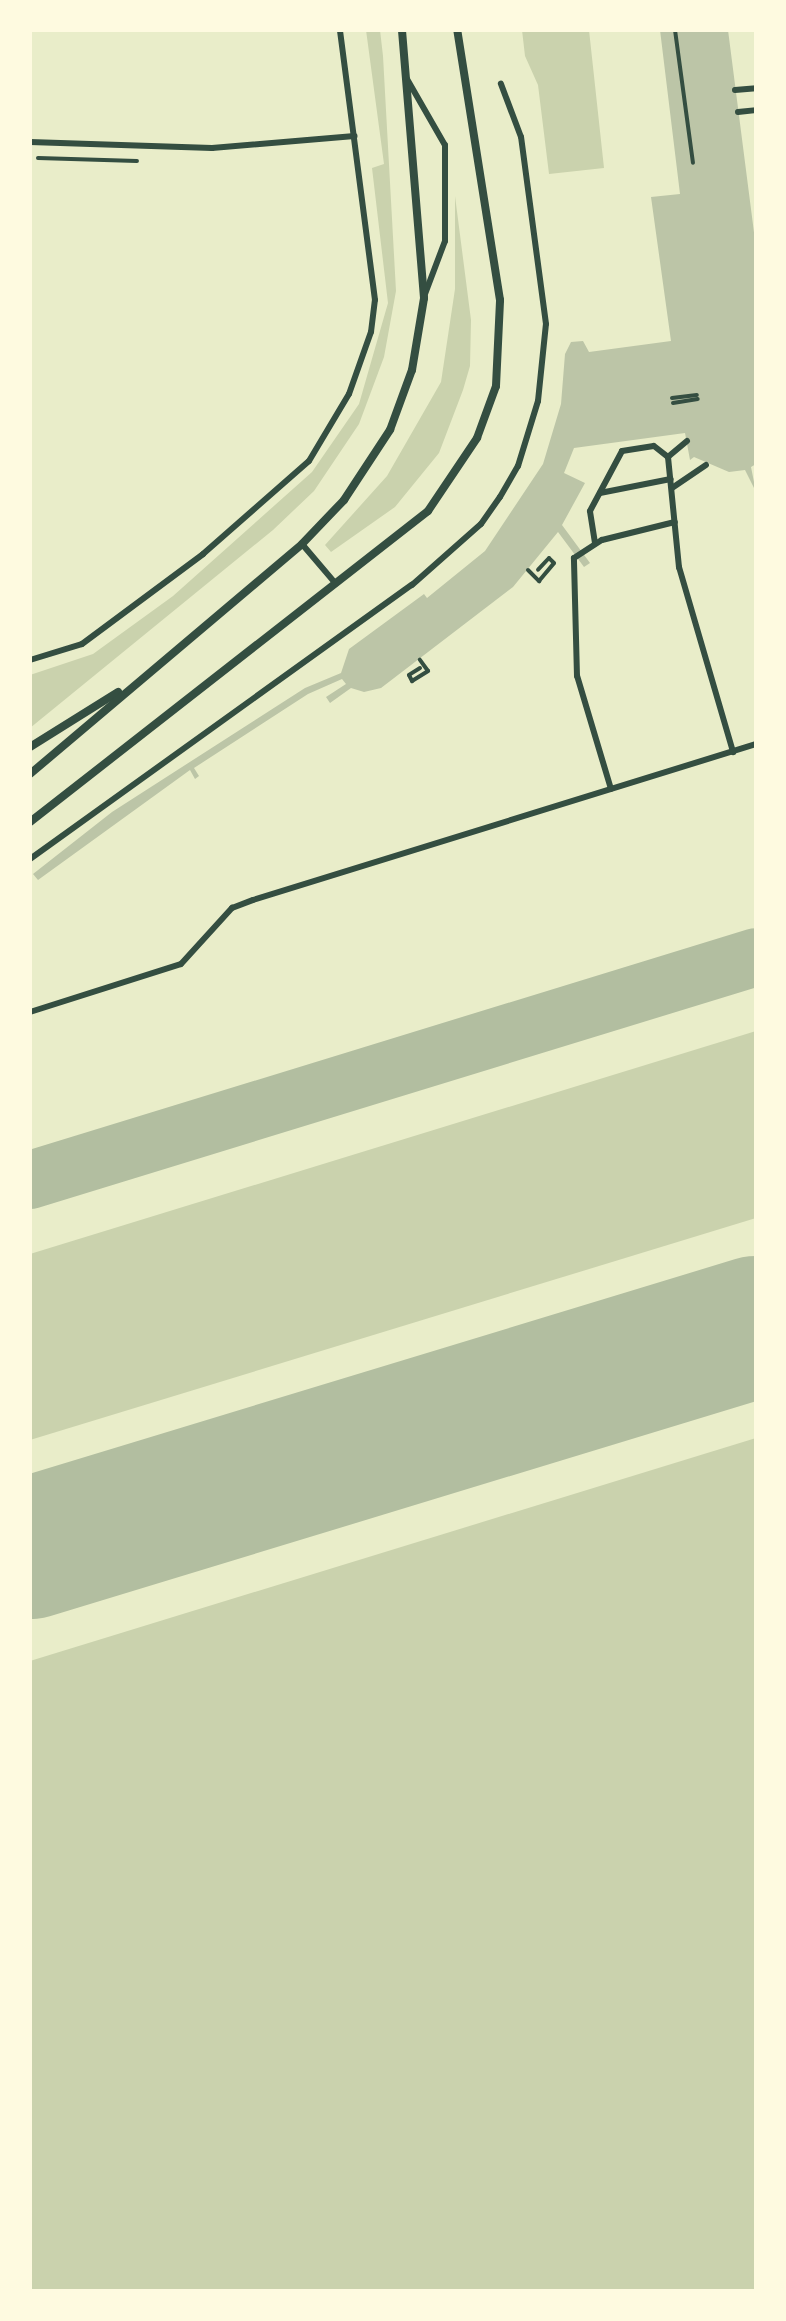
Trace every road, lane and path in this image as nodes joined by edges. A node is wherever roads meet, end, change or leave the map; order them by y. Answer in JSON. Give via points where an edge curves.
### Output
{"nodes":[{"id":1,"x":340,"y":30,"type":"edge"},
{"id":2,"x":402,"y":30,"type":"edge"},
{"id":3,"x":457,"y":30,"type":"edge"},
{"id":4,"x":675,"y":30,"type":"edge"},
{"id":5,"x":407,"y":78,"type":"junction"},
{"id":6,"x":501,"y":84,"type":"dead end"},
{"id":7,"x":756,"y":88,"type":"edge"},
{"id":8,"x":735,"y":90,"type":"dead end"},
{"id":9,"x":756,"y":110,"type":"edge"},
{"id":10,"x":738,"y":112,"type":"dead end"},
{"id":11,"x":354,"y":136,"type":"junction"},
{"id":12,"x":30,"y":142,"type":"edge"},
{"id":13,"x":693,"y":163,"type":"dead end"},
{"id":14,"x":424,"y":298,"type":"junction"},
{"id":15,"x":698,"y":397,"type":"dead end"},
{"id":16,"x":672,"y":401,"type":"dead end"},
{"id":17,"x":687,"y":441,"type":"dead end"},
{"id":18,"x":668,"y":457,"type":"junction"},
{"id":19,"x":706,"y":465,"type":"dead end"},
{"id":20,"x":671,"y":479,"type":"junction"},
{"id":21,"x":672,"y":488,"type":"junction"},
{"id":22,"x":599,"y":493,"type":"junction"},
{"id":23,"x":675,"y":522,"type":"junction"},
{"id":24,"x":595,"y":543,"type":"junction"},
{"id":25,"x":302,"y":544,"type":"junction"},
{"id":26,"x":528,"y":570,"type":"dead end"},
{"id":27,"x":538,"y":570,"type":"dead end"},
{"id":28,"x":337,"y":585,"type":"junction"},
{"id":29,"x":30,"y":660,"type":"edge"},
{"id":30,"x":420,"y":660,"type":"dead end"},
{"id":31,"x":420,"y":668,"type":"dead end"},
{"id":32,"x":126,"y":688,"type":"junction"},
{"id":33,"x":756,"y":744,"type":"edge"},
{"id":34,"x":30,"y":747,"type":"edge"},
{"id":35,"x":733,"y":752,"type":"junction"},
{"id":36,"x":30,"y":774,"type":"edge"},
{"id":37,"x":611,"y":789,"type":"junction"},
{"id":38,"x":30,"y":822,"type":"edge"},
{"id":39,"x":30,"y":859,"type":"edge"},
{"id":40,"x":30,"y":1012,"type":"edge"}],
"edges":[{"from":1,"to":11,"type":"lane"},
{"from":2,"to":5,"type":"street"},
{"from":3,"to":28,"type":"street","via":[[485,192],[501,345],[488,412],[449,485],[428,511]]},
{"from":4,"to":13,"type":"path"},
{"from":5,"to":14,"type":"street"},
{"from":5,"to":14,"type":"lane","via":[[445,145],[445,241]]},
{"from":6,"to":39,"type":"lane","via":[[521,137],[546,324],[538,401],[518,466],[500,497],[481,524],[412,585]]},
{"from":7,"to":8,"type":"lane"},
{"from":9,"to":10,"type":"lane"},
{"from":11,"to":12,"type":"lane","via":[[212,148]]},
{"from":11,"to":29,"type":"lane","via":[[375,300],[361,364],[333,425],[289,480],[166,583],[82,644]]},
{"from":14,"to":25,"type":"street","via":[[412,370],[390,430],[344,500]]},
{"from":15,"to":16,"type":"path"},
{"from":17,"to":18,"type":"lane"},
{"from":18,"to":20,"type":"lane"},
{"from":18,"to":22,"type":"lane","via":[[654,446],[622,451]]},
{"from":19,"to":21,"type":"lane"},
{"from":20,"to":21,"type":"lane"},
{"from":20,"to":22,"type":"lane"},
{"from":21,"to":23,"type":"lane"},
{"from":22,"to":24,"type":"lane","via":[[589,519]]},
{"from":23,"to":24,"type":"lane"},
{"from":23,"to":35,"type":"lane","via":[[679,567]]},
{"from":24,"to":37,"type":"lane","via":[[574,558],[577,676]]},
{"from":25,"to":28,"type":"lane"},
{"from":25,"to":32,"type":"street"},
{"from":26,"to":27,"type":"path","via":[[539,581],[554,563],[549,558]]},
{"from":28,"to":38,"type":"street"},
{"from":30,"to":31,"type":"path","via":[[428,671],[412,681],[409,675]]},
{"from":32,"to":34,"type":"street","via":[[71,716]]},
{"from":32,"to":36,"type":"street","via":[[84,731]]},
{"from":33,"to":35,"type":"lane"},
{"from":35,"to":37,"type":"lane"},
{"from":37,"to":40,"type":"lane","via":[[242,904],[232,908],[181,964]]}]}
